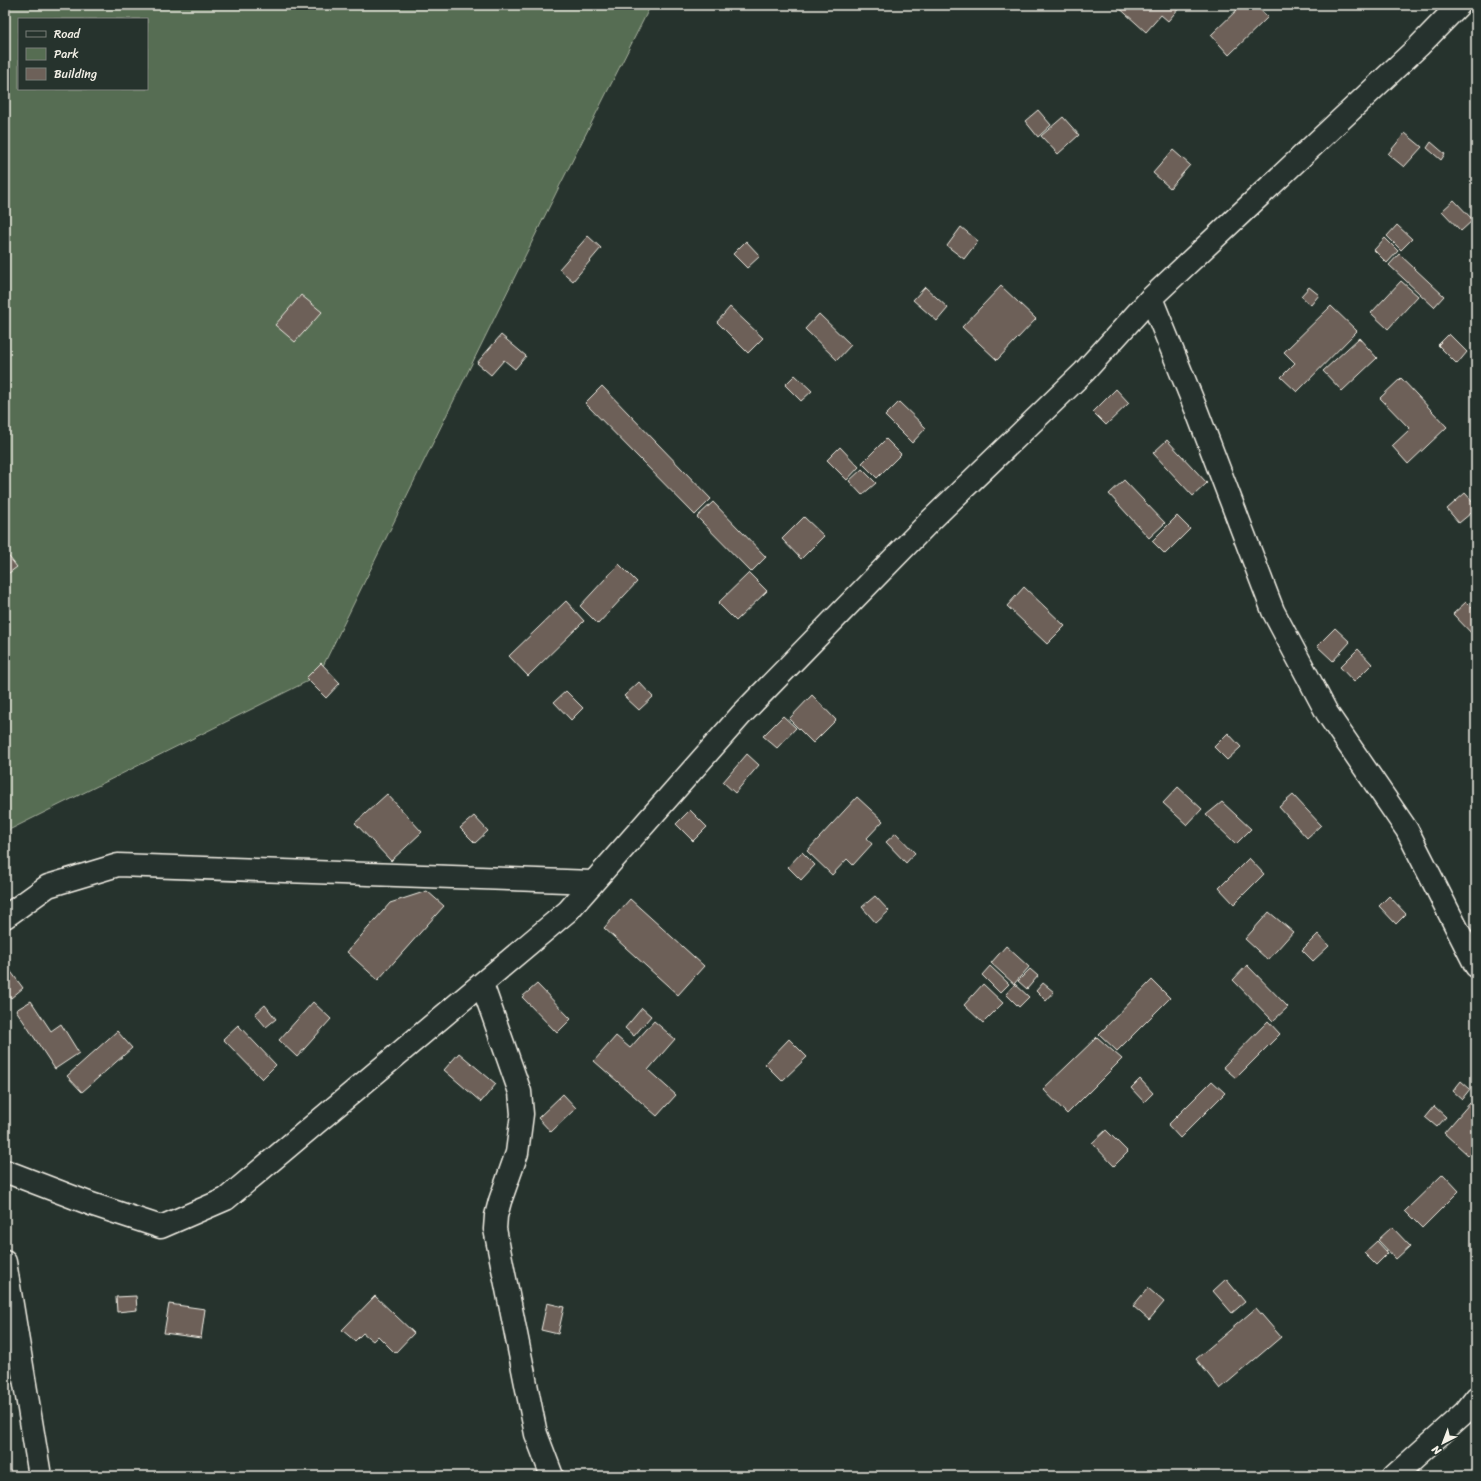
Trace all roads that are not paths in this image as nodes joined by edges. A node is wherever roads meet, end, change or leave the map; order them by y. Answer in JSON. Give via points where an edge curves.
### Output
{"nodes":[{"id":1,"x":1459,"y":5,"type":"edge"},
{"id":2,"x":1151,"y":298,"type":"junction"},
{"id":3,"x":593,"y":882,"type":"junction"},
{"id":4,"x":5,"y":917,"type":"edge"},
{"id":5,"x":1476,"y":966,"type":"edge"},
{"id":6,"x":482,"y":984,"type":"junction"},
{"id":7,"x":5,"y":1171,"type":"edge"},
{"id":8,"x":5,"y":1262,"type":"edge"},
{"id":9,"x":1476,"y":1398,"type":"edge"},
{"id":10,"x":40,"y":1476,"type":"edge"},
{"id":11,"x":552,"y":1476,"type":"edge"},
{"id":12,"x":1394,"y":1476,"type":"edge"}],
"edges":[{"from":1,"to":2,"type":"street","via":[[1419,46]]},
{"from":2,"to":3,"type":"street","via":[[1084,372],[930,521],[741,715]]},
{"from":2,"to":5,"type":"street","via":[[1273,611],[1327,713],[1407,830]]},
{"from":3,"to":4,"type":"street","via":[[118,865],[48,886]]},
{"from":3,"to":6,"type":"street","via":[[568,911]]},
{"from":6,"to":7,"type":"street","via":[[226,1199],[161,1227],[91,1204]]},
{"from":6,"to":11,"type":"street","via":[[520,1092],[521,1136],[496,1216],[495,1229],[536,1434]]},
{"from":8,"to":10,"type":"street"},
{"from":9,"to":12,"type":"street"}]}
